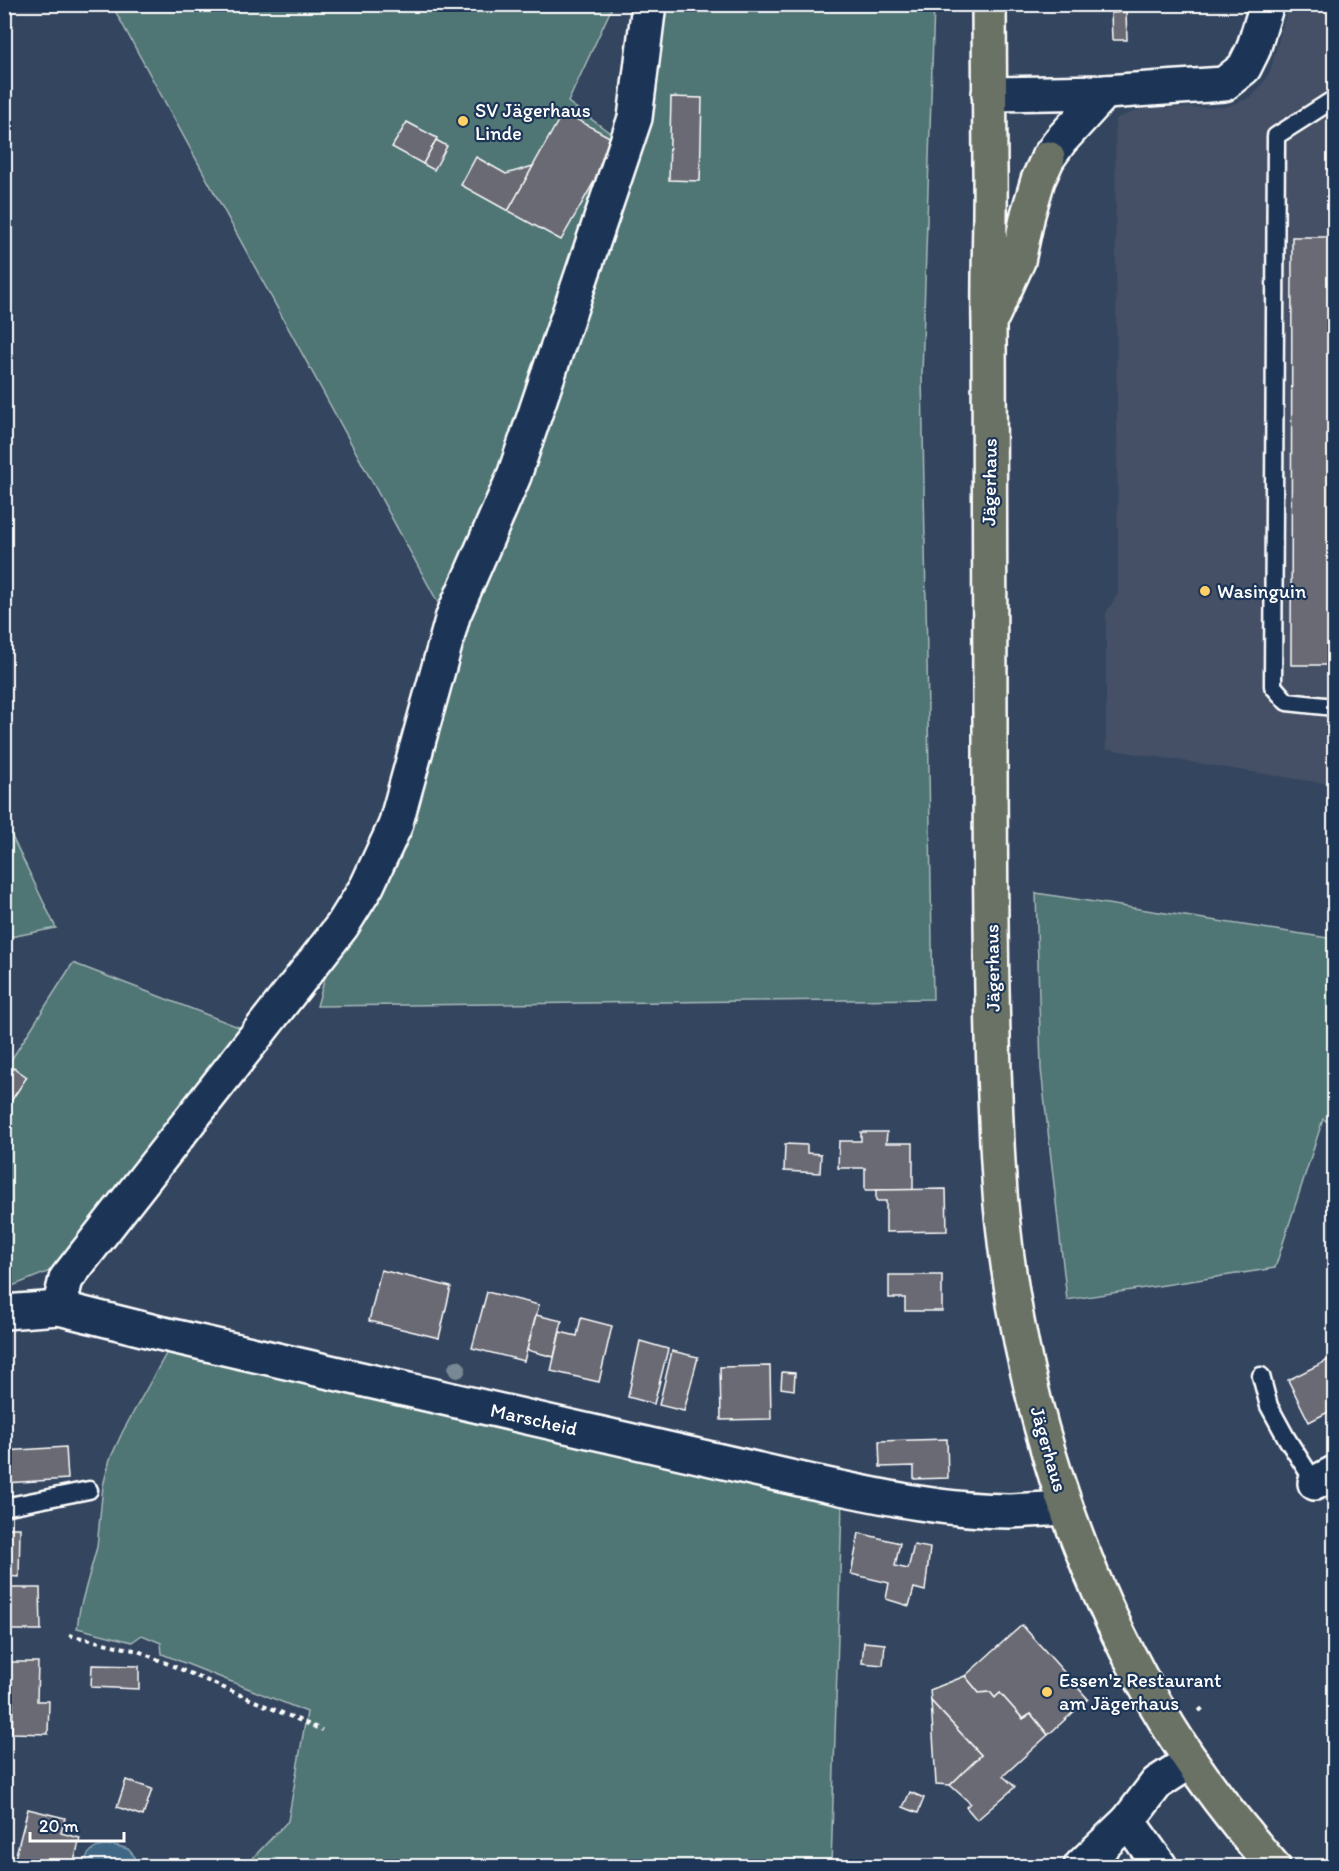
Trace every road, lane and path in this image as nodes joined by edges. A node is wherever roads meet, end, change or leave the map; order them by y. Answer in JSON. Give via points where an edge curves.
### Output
{"nodes":[{"id":1,"x":649,"y":4,"type":"edge"},
{"id":2,"x":988,"y":4,"type":"edge"},
{"id":3,"x":1268,"y":4,"type":"edge"},
{"id":4,"x":1105,"y":92,"type":"junction"},
{"id":5,"x":989,"y":94,"type":"junction"},
{"id":6,"x":1335,"y":99,"type":"edge"},
{"id":7,"x":1048,"y":158,"type":"joint"},
{"id":8,"x":988,"y":325,"type":"junction"},
{"id":9,"x":1335,"y":707,"type":"edge"},
{"id":10,"x":59,"y":1308,"type":"junction"},
{"id":11,"x":4,"y":1312,"type":"edge"},
{"id":12,"x":1261,"y":1376,"type":"dead end"},
{"id":13,"x":1325,"y":1478,"type":"edge"},
{"id":14,"x":89,"y":1490,"type":"dead end"},
{"id":15,"x":4,"y":1507,"type":"edge"},
{"id":16,"x":1066,"y":1508,"type":"junction"},
{"id":17,"x":69,"y":1635,"type":"dead end"},
{"id":18,"x":1204,"y":1707,"type":"dead end"},
{"id":19,"x":1199,"y":1711,"type":"dead end"},
{"id":20,"x":322,"y":1730,"type":"dead end"},
{"id":21,"x":1191,"y":1761,"type":"junction"},
{"id":22,"x":1128,"y":1821,"type":"junction"},
{"id":23,"x":1081,"y":1866,"type":"edge"},
{"id":24,"x":1160,"y":1866,"type":"edge"},
{"id":25,"x":1273,"y":1866,"type":"edge"}],
"edges":[{"from":1,"to":10,"type":"street","via":[[635,118],[514,476],[453,616],[390,836],[367,886],[342,926],[66,1280]]},
{"from":2,"to":5,"type":"main road","name":"Jägerhaus"},
{"from":3,"to":4,"type":"street","via":[[1244,68],[1224,84]]},
{"from":4,"to":5,"type":"street"},
{"from":4,"to":7,"type":"street"},
{"from":5,"to":8,"type":"main road","name":"Jägerhaus"},
{"from":6,"to":9,"type":"lane","via":[[1276,136],[1273,686],[1287,702]]},
{"from":7,"to":8,"type":"main road","via":[[1031,203],[1018,261]]},
{"from":8,"to":16,"type":"main road","name":"Jägerhaus","via":[[991,872],[997,1142],[1002,1215],[1018,1328],[1047,1449]]},
{"from":10,"to":11,"type":"street","name":"Marscheid"},
{"from":10,"to":16,"type":"street","name":"Marscheid","via":[[888,1497],[996,1510]]},
{"from":12,"to":13,"type":"lane","via":[[1269,1406],[1287,1439]]},
{"from":14,"to":15,"type":"lane"},
{"from":16,"to":21,"type":"main road","name":"Jägerhaus","via":[[1109,1614]]},
{"from":17,"to":20,"type":"path","via":[[138,1651]]},
{"from":18,"to":19,"type":"path"},
{"from":21,"to":22,"type":"street","via":[[1157,1783]]},
{"from":21,"to":25,"type":"main road","name":"Jägerhaus"},
{"from":22,"to":23,"type":"street"},
{"from":22,"to":24,"type":"street"}]}
